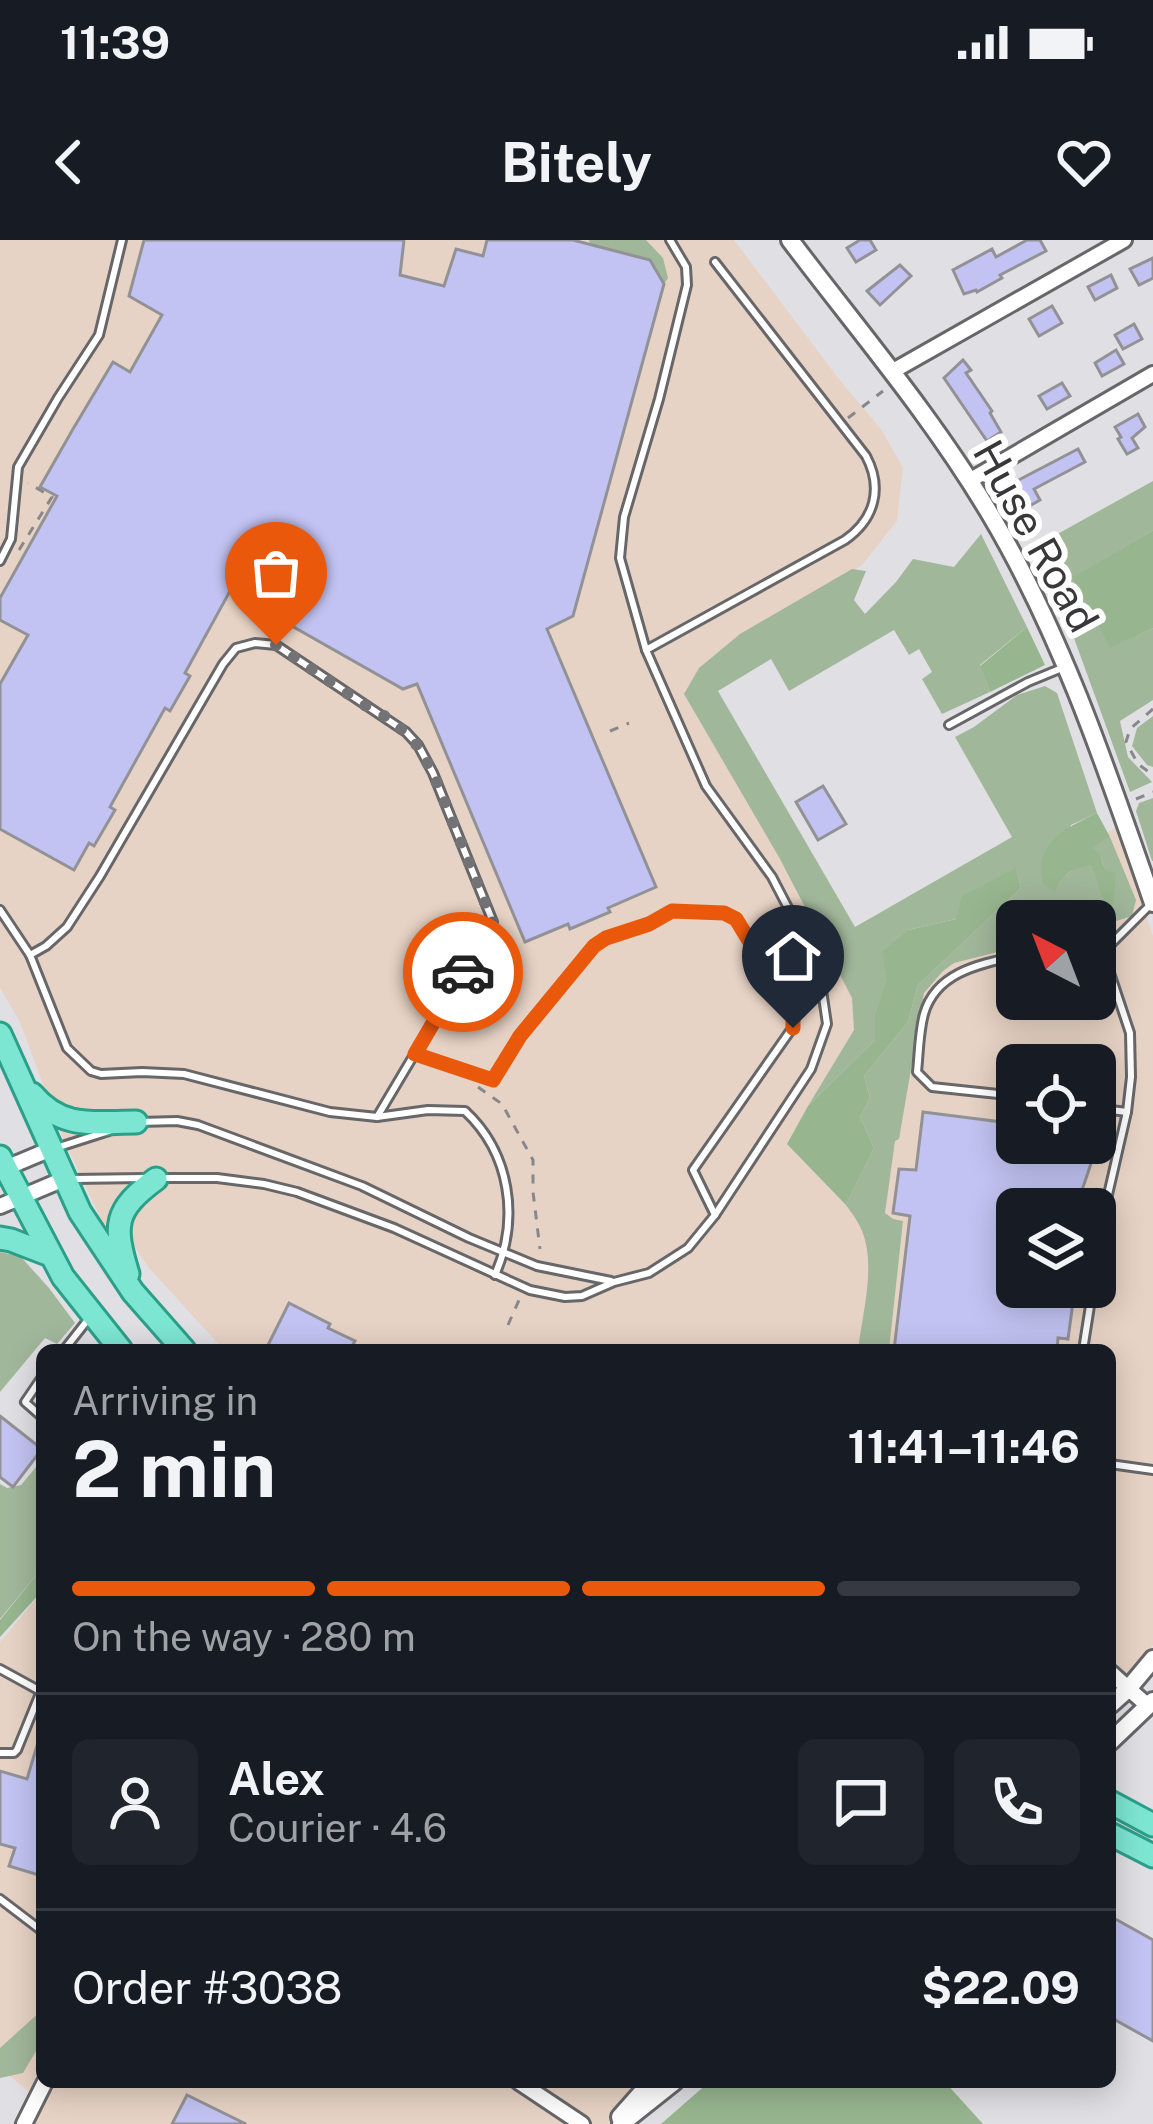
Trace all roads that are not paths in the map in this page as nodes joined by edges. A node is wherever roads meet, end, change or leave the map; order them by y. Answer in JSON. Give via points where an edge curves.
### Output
{"nodes":[{"id":1,"x":122,"y":240,"type":"edge"},
{"id":2,"x":670,"y":240,"type":"edge"},
{"id":3,"x":790,"y":240,"type":"edge"},
{"id":4,"x":1124,"y":240,"type":"edge"},
{"id":5,"x":715,"y":262,"type":"dead end"},
{"id":6,"x":1153,"y":374,"type":"edge"},
{"id":7,"x":891,"y":379,"type":"junction"},
{"id":8,"x":969,"y":481,"type":"junction"},
{"id":9,"x":0,"y":561,"type":"edge"},
{"id":10,"x":646,"y":650,"type":"junction"},
{"id":11,"x":1066,"y":666,"type":"junction"},
{"id":12,"x":949,"y":725,"type":"dead end"},
{"id":13,"x":1153,"y":903,"type":"edge"},
{"id":14,"x":0,"y":910,"type":"edge"},
{"id":15,"x":1116,"y":936,"type":"edge"},
{"id":16,"x":29,"y":955,"type":"junction"},
{"id":17,"x":996,"y":960,"type":"edge"},
{"id":18,"x":1116,"y":996,"type":"edge"},
{"id":19,"x":0,"y":1034,"type":"edge"},
{"id":20,"x":415,"y":1054,"type":"junction"},
{"id":21,"x":23,"y":1083,"type":"junction"},
{"id":22,"x":996,"y":1094,"type":"edge"},
{"id":23,"x":1116,"y":1111,"type":"edge"},
{"id":24,"x":1127,"y":1112,"type":"junction"},
{"id":25,"x":377,"y":1117,"type":"junction"},
{"id":26,"x":136,"y":1122,"type":"junction"},
{"id":27,"x":51,"y":1149,"type":"junction"},
{"id":28,"x":2,"y":1165,"type":"edge"},
{"id":29,"x":64,"y":1179,"type":"junction"},
{"id":30,"x":156,"y":1179,"type":"junction"},
{"id":31,"x":1110,"y":1188,"type":"edge"},
{"id":32,"x":10,"y":1201,"type":"edge"},
{"id":33,"x":715,"y":1215,"type":"junction"},
{"id":34,"x":0,"y":1238,"type":"edge"},
{"id":35,"x":504,"y":1254,"type":"junction"},
{"id":36,"x":50,"y":1256,"type":"junction"},
{"id":37,"x":495,"y":1274,"type":"junction"},
{"id":38,"x":614,"y":1282,"type":"junction"},
{"id":39,"x":133,"y":1292,"type":"junction"},
{"id":40,"x":1090,"y":1308,"type":"edge"},
{"id":41,"x":92,"y":1314,"type":"junction"},
{"id":42,"x":69,"y":1344,"type":"edge"},
{"id":43,"x":116,"y":1344,"type":"edge"},
{"id":44,"x":179,"y":1344,"type":"edge"},
{"id":45,"x":1084,"y":1344,"type":"edge"},
{"id":46,"x":36,"y":1386,"type":"edge"},
{"id":47,"x":36,"y":1412,"type":"edge"},
{"id":48,"x":1116,"y":1465,"type":"edge"},
{"id":49,"x":1153,"y":1470,"type":"edge"},
{"id":50,"x":1153,"y":1659,"type":"edge"},
{"id":51,"x":0,"y":1669,"type":"edge"},
{"id":52,"x":1116,"y":1678,"type":"edge"},
{"id":53,"x":36,"y":1689,"type":"edge"},
{"id":54,"x":1128,"y":1689,"type":"junction"},
{"id":55,"x":1116,"y":1700,"type":"edge"},
{"id":56,"x":1150,"y":1704,"type":"edge"},
{"id":57,"x":36,"y":1706,"type":"edge"},
{"id":58,"x":1116,"y":1736,"type":"edge"},
{"id":59,"x":0,"y":1753,"type":"edge"},
{"id":60,"x":1116,"y":1805,"type":"edge"},
{"id":61,"x":1153,"y":1825,"type":"edge"},
{"id":62,"x":1116,"y":1837,"type":"edge"},
{"id":63,"x":1153,"y":1856,"type":"edge"},
{"id":64,"x":0,"y":1899,"type":"edge"},
{"id":65,"x":36,"y":1926,"type":"edge"},
{"id":66,"x":42,"y":2088,"type":"edge"},
{"id":67,"x":528,"y":2088,"type":"edge"},
{"id":68,"x":646,"y":2088,"type":"edge"},
{"id":69,"x":666,"y":2088,"type":"edge"},
{"id":70,"x":24,"y":2124,"type":"edge"},
{"id":71,"x":582,"y":2124,"type":"edge"},
{"id":72,"x":618,"y":2124,"type":"edge"}],
"edges":[{"from":1,"to":9,"type":"lane","via":[[99,335],[18,467],[11,539]]},
{"from":2,"to":10,"type":"lane","via":[[687,285],[620,558]]},
{"from":3,"to":7,"type":"street","name":"Huse Road"},
{"from":4,"to":7,"type":"street"},
{"from":5,"to":10,"type":"lane","via":[[866,455],[874,502],[864,525],[845,540]]},
{"from":6,"to":8,"type":"street"},
{"from":7,"to":8,"type":"street","name":"Huse Road"},
{"from":8,"to":11,"type":"street","name":"Huse Road"},
{"from":10,"to":33,"type":"lane","via":[[706,786],[772,877],[822,990],[826,1024],[811,1069]]},
{"from":11,"to":12,"type":"lane"},
{"from":11,"to":13,"type":"street","name":"Huse Road"},
{"from":13,"to":15,"type":"lane"},
{"from":14,"to":16,"type":"lane"},
{"from":16,"to":20,"type":"lane","via":[[67,927],[223,664],[236,648],[276,645],[392,720],[418,746],[493,922]]},
{"from":16,"to":25,"type":"lane","via":[[61,1036],[91,1071],[184,1074],[290,1104]]},
{"from":17,"to":22,"type":"lane","via":[[943,982],[925,1011],[917,1072],[932,1087]]},
{"from":18,"to":24,"type":"lane","via":[[1130,1033]]},
{"from":19,"to":21,"type":"main road"},
{"from":20,"to":25,"type":"lane"},
{"from":20,"to":33,"type":"lane","via":[[493,1080],[520,1036],[606,938],[672,911],[736,919],[793,1013],[793,1028],[693,1170]]},
{"from":21,"to":26,"type":"main road","via":[[58,1117]]},
{"from":21,"to":27,"type":"main road"},
{"from":23,"to":24,"type":"lane"},
{"from":24,"to":31,"type":"lane"},
{"from":25,"to":35,"type":"lane","via":[[465,1111],[484,1129],[508,1194]]},
{"from":26,"to":27,"type":"lane"},
{"from":26,"to":35,"type":"lane","via":[[198,1125],[310,1165]]},
{"from":27,"to":28,"type":"street"},
{"from":27,"to":29,"type":"main road"},
{"from":28,"to":32,"type":"main road"},
{"from":29,"to":30,"type":"lane"},
{"from":29,"to":32,"type":"street"},
{"from":29,"to":39,"type":"main road"},
{"from":30,"to":37,"type":"lane","via":[[217,1178],[297,1192]]},
{"from":30,"to":39,"type":"main road","via":[[128,1202],[119,1222]]},
{"from":32,"to":36,"type":"main road"},
{"from":33,"to":38,"type":"lane","via":[[688,1248],[649,1273]]},
{"from":34,"to":36,"type":"main road"},
{"from":35,"to":37,"type":"lane"},
{"from":35,"to":38,"type":"lane"},
{"from":36,"to":41,"type":"main road"},
{"from":37,"to":38,"type":"lane","via":[[565,1297]]},
{"from":39,"to":44,"type":"main road"},
{"from":40,"to":45,"type":"lane"},
{"from":41,"to":42,"type":"lane"},
{"from":41,"to":43,"type":"main road"},
{"from":46,"to":47,"type":"lane","via":[[25,1402]]},
{"from":48,"to":49,"type":"lane"},
{"from":50,"to":54,"type":"street"},
{"from":51,"to":53,"type":"lane"},
{"from":52,"to":54,"type":"street"},
{"from":54,"to":55,"type":"street"},
{"from":54,"to":56,"type":"street"},
{"from":56,"to":58,"type":"street"},
{"from":57,"to":59,"type":"lane","via":[[17,1750]]},
{"from":60,"to":61,"type":"main road"},
{"from":62,"to":63,"type":"main road"},
{"from":64,"to":65,"type":"lane"},
{"from":66,"to":70,"type":"street"},
{"from":67,"to":71,"type":"street"},
{"from":68,"to":72,"type":"street"},
{"from":69,"to":72,"type":"street"}]}
